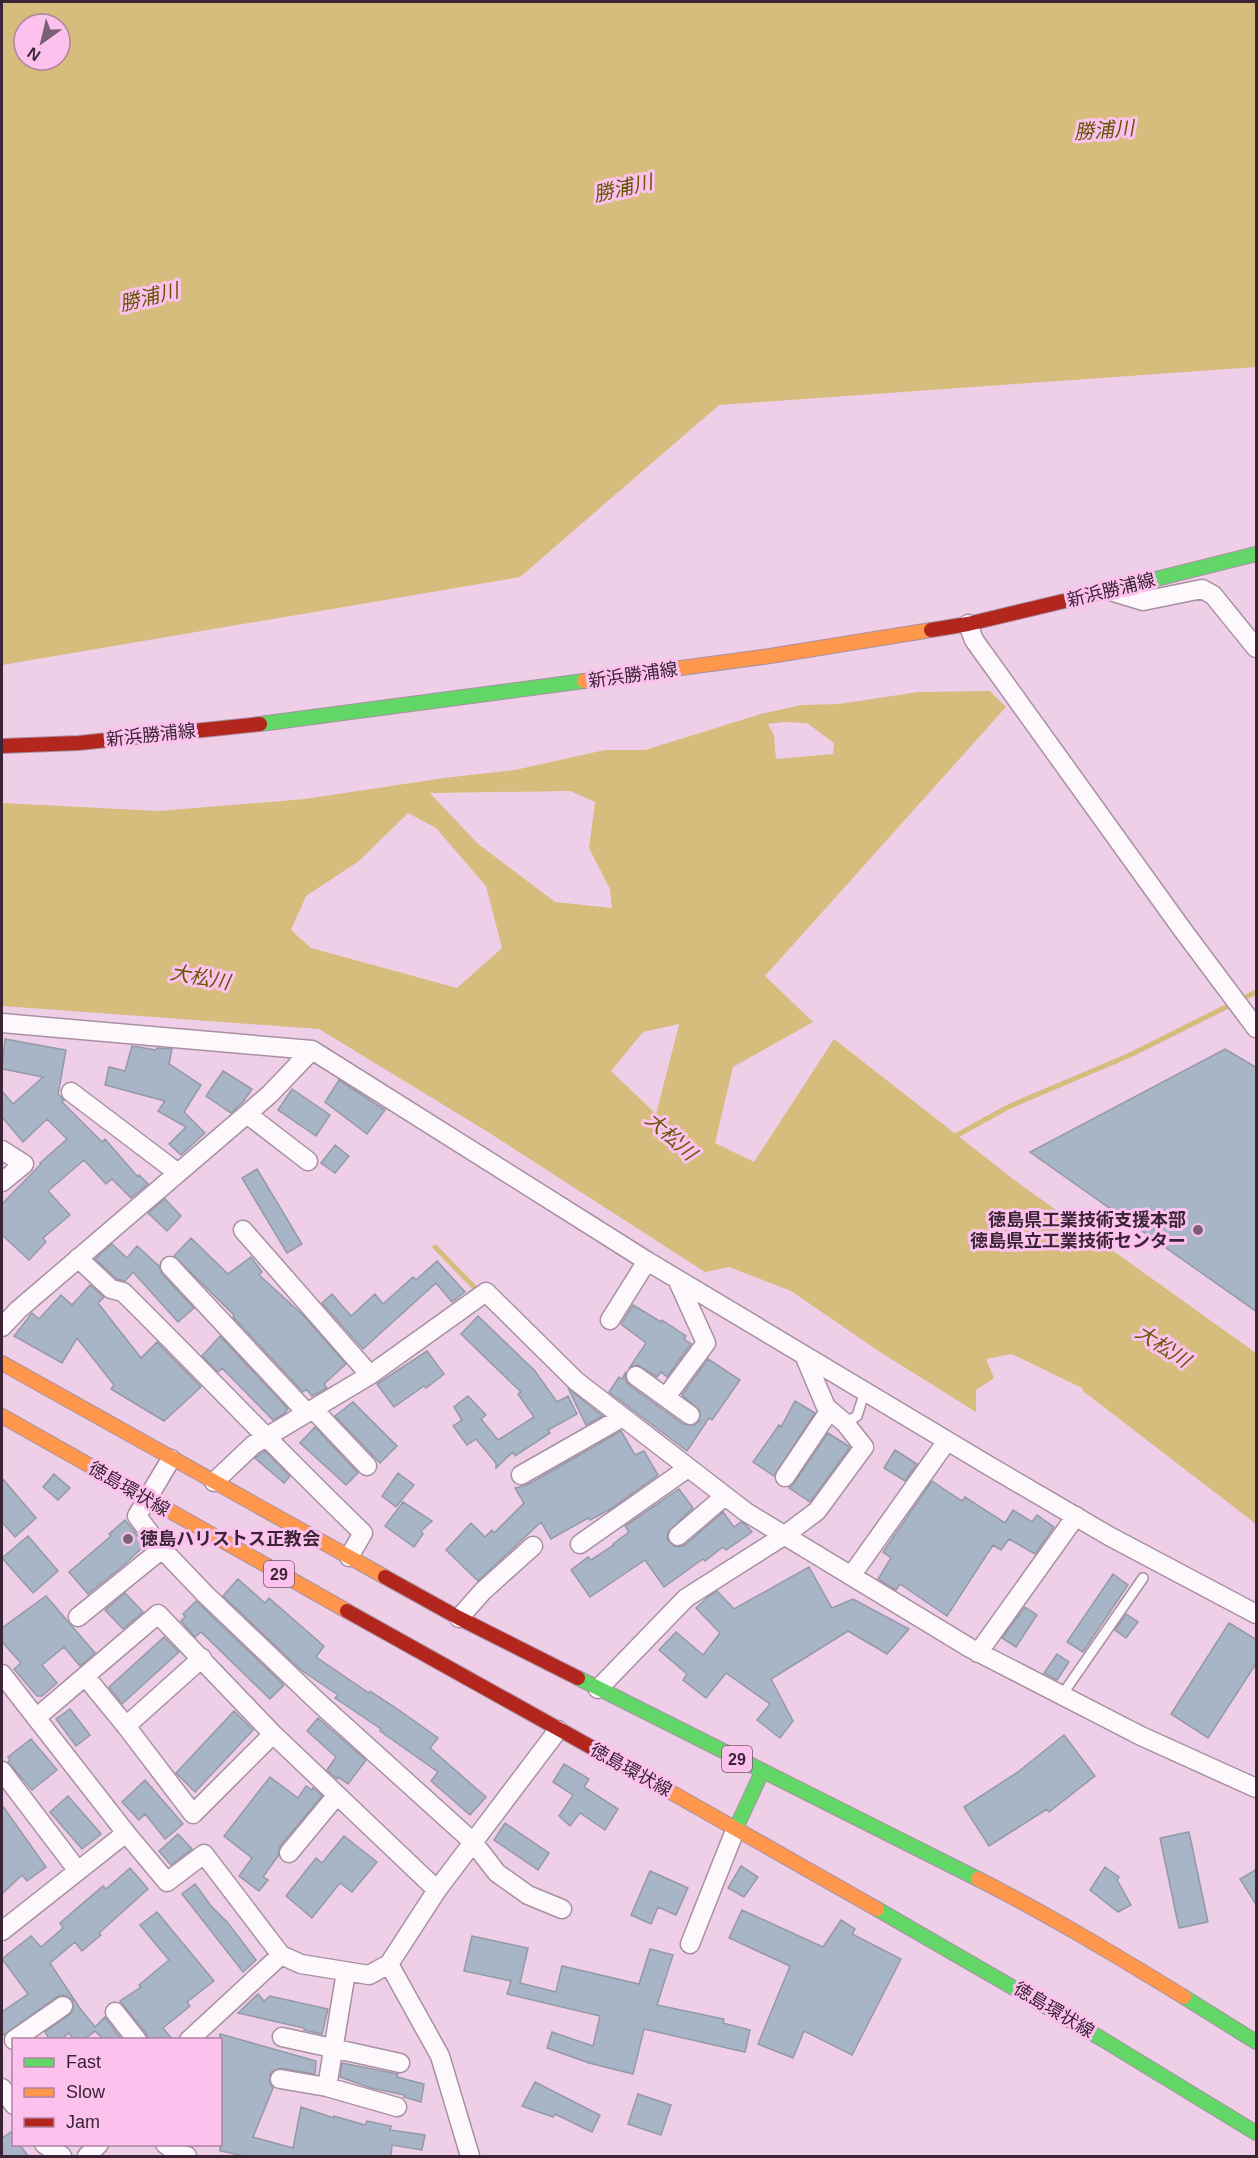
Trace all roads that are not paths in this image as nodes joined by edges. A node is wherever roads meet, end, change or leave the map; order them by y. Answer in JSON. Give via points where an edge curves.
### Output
{"nodes":[{"id":1,"x":1257,"y":554,"type":"edge"},
{"id":2,"x":1110,"y":591,"type":"junction"},
{"id":3,"x":968,"y":624,"type":"junction"},
{"id":4,"x":1257,"y":648,"type":"edge"},
{"id":5,"x":2,"y":746,"type":"edge"},
{"id":6,"x":2,"y":1023,"type":"edge"},
{"id":7,"x":1257,"y":1028,"type":"edge"},
{"id":8,"x":312,"y":1050,"type":"junction"},
{"id":9,"x":71,"y":1092,"type":"dead end"},
{"id":10,"x":247,"y":1114,"type":"junction"},
{"id":11,"x":2,"y":1150,"type":"edge"},
{"id":12,"x":308,"y":1161,"type":"dead end"},
{"id":13,"x":178,"y":1173,"type":"junction"},
{"id":14,"x":2,"y":1182,"type":"edge"},
{"id":15,"x":242,"y":1229,"type":"dead end"},
{"id":16,"x":78,"y":1258,"type":"junction"},
{"id":17,"x":647,"y":1261,"type":"junction"},
{"id":18,"x":170,"y":1266,"type":"dead end"},
{"id":19,"x":677,"y":1279,"type":"junction"},
{"id":20,"x":610,"y":1320,"type":"dead end"},
{"id":21,"x":2,"y":1327,"type":"edge"},
{"id":22,"x":804,"y":1355,"type":"junction"},
{"id":23,"x":2,"y":1363,"type":"edge"},
{"id":24,"x":370,"y":1375,"type":"junction"},
{"id":25,"x":636,"y":1376,"type":"dead end"},
{"id":26,"x":865,"y":1391,"type":"junction"},
{"id":27,"x":666,"y":1396,"type":"junction"},
{"id":28,"x":830,"y":1410,"type":"junction"},
{"id":29,"x":310,"y":1411,"type":"junction"},
{"id":30,"x":690,"y":1415,"type":"dead end"},
{"id":31,"x":2,"y":1416,"type":"edge"},
{"id":32,"x":622,"y":1417,"type":"junction"},
{"id":33,"x":845,"y":1423,"type":"junction"},
{"id":34,"x":265,"y":1437,"type":"junction"},
{"id":35,"x":947,"y":1441,"type":"junction"},
{"id":36,"x":171,"y":1459,"type":"junction"},
{"id":37,"x":367,"y":1466,"type":"dead end"},
{"id":38,"x":688,"y":1468,"type":"junction"},
{"id":39,"x":521,"y":1475,"type":"dead end"},
{"id":40,"x":785,"y":1477,"type":"dead end"},
{"id":41,"x":214,"y":1482,"type":"junction"},
{"id":42,"x":725,"y":1496,"type":"junction"},
{"id":43,"x":147,"y":1500,"type":"junction"},
{"id":44,"x":1076,"y":1516,"type":"junction"},
{"id":45,"x":785,"y":1535,"type":"junction"},
{"id":46,"x":678,"y":1536,"type":"dead end"},
{"id":47,"x":580,"y":1544,"type":"dead end"},
{"id":48,"x":534,"y":1546,"type":"dead end"},
{"id":49,"x":162,"y":1549,"type":"junction"},
{"id":50,"x":349,"y":1557,"type":"junction"},
{"id":51,"x":851,"y":1576,"type":"junction"},
{"id":52,"x":1143,"y":1578,"type":"dead end"},
{"id":53,"x":1257,"y":1614,"type":"edge"},
{"id":54,"x":78,"y":1617,"type":"dead end"},
{"id":55,"x":459,"y":1618,"type":"junction"},
{"id":56,"x":978,"y":1653,"type":"junction"},
{"id":57,"x":202,"y":1658,"type":"junction"},
{"id":58,"x":2,"y":1674,"type":"edge"},
{"id":59,"x":85,"y":1676,"type":"junction"},
{"id":60,"x":598,"y":1689,"type":"junction"},
{"id":61,"x":1062,"y":1695,"type":"junction"},
{"id":62,"x":36,"y":1718,"type":"junction"},
{"id":63,"x":126,"y":1726,"type":"junction"},
{"id":64,"x":558,"y":1730,"type":"junction"},
{"id":65,"x":273,"y":1734,"type":"junction"},
{"id":66,"x":2,"y":1771,"type":"edge"},
{"id":67,"x":762,"y":1772,"type":"junction"},
{"id":68,"x":1257,"y":1788,"type":"edge"},
{"id":69,"x":337,"y":1795,"type":"junction"},
{"id":70,"x":736,"y":1828,"type":"junction"},
{"id":71,"x":126,"y":1833,"type":"junction"},
{"id":72,"x":473,"y":1842,"type":"junction"},
{"id":73,"x":289,"y":1853,"type":"dead end"},
{"id":74,"x":78,"y":1871,"type":"junction"},
{"id":75,"x":437,"y":1890,"type":"junction"},
{"id":76,"x":562,"y":1909,"type":"dead end"},
{"id":77,"x":2,"y":1931,"type":"edge"},
{"id":78,"x":690,"y":1944,"type":"dead end"},
{"id":79,"x":281,"y":1955,"type":"junction"},
{"id":80,"x":389,"y":1964,"type":"junction"},
{"id":81,"x":346,"y":1972,"type":"junction"},
{"id":82,"x":63,"y":2006,"type":"dead end"},
{"id":83,"x":115,"y":2012,"type":"dead end"},
{"id":84,"x":35,"y":2034,"type":"edge"},
{"id":85,"x":282,"y":2037,"type":"dead end"},
{"id":86,"x":135,"y":2038,"type":"edge"},
{"id":87,"x":191,"y":2038,"type":"edge"},
{"id":88,"x":1257,"y":2042,"type":"edge"},
{"id":89,"x":333,"y":2048,"type":"junction"},
{"id":90,"x":400,"y":2062,"type":"dead end"},
{"id":91,"x":280,"y":2079,"type":"dead end"},
{"id":92,"x":327,"y":2087,"type":"junction"},
{"id":93,"x":2,"y":2088,"type":"edge"},
{"id":94,"x":12,"y":2102,"type":"edge"},
{"id":95,"x":397,"y":2107,"type":"dead end"},
{"id":96,"x":1257,"y":2133,"type":"edge"},
{"id":97,"x":46,"y":2146,"type":"edge"},
{"id":98,"x":98,"y":2146,"type":"edge"},
{"id":99,"x":166,"y":2146,"type":"edge"},
{"id":100,"x":62,"y":2157,"type":"edge"},
{"id":101,"x":87,"y":2157,"type":"edge"},
{"id":102,"x":187,"y":2157,"type":"edge"},
{"id":103,"x":470,"y":2157,"type":"edge"}],
"edges":[{"from":1,"to":2,"type":"main road","name":"新浜勝浦線"},
{"from":2,"to":3,"type":"main road","name":"新浜勝浦線"},
{"from":2,"to":4,"type":"street","via":[[1143,602],[1202,589],[1213,595]]},
{"from":3,"to":5,"type":"main road","name":"新浜勝浦線","via":[[770,656],[309,719],[79,743]]},
{"from":3,"to":7,"type":"street","via":[[981,649]]},
{"from":6,"to":8,"type":"street"},
{"from":8,"to":10,"type":"street"},
{"from":8,"to":17,"type":"street"},
{"from":9,"to":13,"type":"street"},
{"from":10,"to":12,"type":"street"},
{"from":10,"to":13,"type":"street"},
{"from":11,"to":14,"type":"street","via":[[24,1164]]},
{"from":13,"to":16,"type":"street"},
{"from":15,"to":24,"type":"street"},
{"from":16,"to":21,"type":"street"},
{"from":16,"to":34,"type":"street","via":[[111,1289],[123,1292]]},
{"from":17,"to":19,"type":"street"},
{"from":17,"to":20,"type":"street"},
{"from":18,"to":29,"type":"street"},
{"from":19,"to":22,"type":"street"},
{"from":19,"to":27,"type":"street","via":[[706,1343]]},
{"from":22,"to":26,"type":"street"},
{"from":22,"to":28,"type":"street"},
{"from":23,"to":36,"type":"main road","number":"29"},
{"from":24,"to":29,"type":"street"},
{"from":24,"to":32,"type":"street","via":[[486,1292],[576,1381]]},
{"from":25,"to":27,"type":"street"},
{"from":26,"to":33,"type":"lane","via":[[857,1416]]},
{"from":26,"to":35,"type":"street"},
{"from":27,"to":30,"type":"street"},
{"from":28,"to":33,"type":"street"},
{"from":28,"to":40,"type":"street"},
{"from":29,"to":34,"type":"street"},
{"from":29,"to":37,"type":"street"},
{"from":31,"to":43,"type":"main road","name":"徳島環状線","number":"29"},
{"from":32,"to":38,"type":"street"},
{"from":32,"to":39,"type":"street"},
{"from":33,"to":45,"type":"street","via":[[864,1447],[818,1511]]},
{"from":34,"to":41,"type":"street"},
{"from":34,"to":50,"type":"street","via":[[363,1533]]},
{"from":35,"to":44,"type":"street"},
{"from":35,"to":51,"type":"street"},
{"from":36,"to":41,"type":"main road","number":"29"},
{"from":36,"to":43,"type":"street"},
{"from":38,"to":42,"type":"street"},
{"from":38,"to":47,"type":"street"},
{"from":41,"to":50,"type":"main road","number":"29"},
{"from":42,"to":45,"type":"street"},
{"from":42,"to":46,"type":"street"},
{"from":43,"to":49,"type":"street","via":[[137,1516]]},
{"from":43,"to":64,"type":"main road","name":"徳島環状線","number":"29"},
{"from":44,"to":53,"type":"street"},
{"from":44,"to":56,"type":"street"},
{"from":45,"to":51,"type":"street"},
{"from":45,"to":60,"type":"street","via":[[686,1598]]},
{"from":48,"to":55,"type":"street"},
{"from":49,"to":54,"type":"street"},
{"from":49,"to":72,"type":"street","via":[[317,1701]]},
{"from":50,"to":55,"type":"main road","number":"29"},
{"from":51,"to":56,"type":"street"},
{"from":52,"to":61,"type":"lane"},
{"from":55,"to":60,"type":"main road","number":"29"},
{"from":56,"to":61,"type":"street"},
{"from":57,"to":59,"type":"street","via":[[158,1614]]},
{"from":57,"to":63,"type":"street"},
{"from":57,"to":65,"type":"street"},
{"from":58,"to":62,"type":"street"},
{"from":59,"to":62,"type":"street"},
{"from":59,"to":63,"type":"street"},
{"from":60,"to":67,"type":"main road","number":"29"},
{"from":61,"to":68,"type":"street"},
{"from":62,"to":71,"type":"street"},
{"from":63,"to":65,"type":"street","via":[[193,1815]]},
{"from":64,"to":70,"type":"main road","name":"徳島環状線","number":"29"},
{"from":64,"to":72,"type":"street"},
{"from":65,"to":69,"type":"street"},
{"from":66,"to":74,"type":"street"},
{"from":67,"to":70,"type":"main road"},
{"from":67,"to":88,"type":"main road","number":"29","via":[[1018,1900]]},
{"from":69,"to":73,"type":"street"},
{"from":69,"to":75,"type":"street"},
{"from":70,"to":78,"type":"street"},
{"from":70,"to":96,"type":"main road","name":"徳島環状線","number":"29","via":[[973,1962]]},
{"from":71,"to":74,"type":"street"},
{"from":71,"to":79,"type":"street","via":[[167,1882],[204,1854]]},
{"from":72,"to":75,"type":"street"},
{"from":72,"to":76,"type":"street","via":[[496,1873],[528,1895]]},
{"from":74,"to":77,"type":"street"},
{"from":75,"to":80,"type":"street"},
{"from":79,"to":81,"type":"street","via":[[301,1964]]},
{"from":79,"to":87,"type":"street"},
{"from":80,"to":81,"type":"street","via":[[369,1975]]},
{"from":80,"to":103,"type":"street","via":[[440,2056]]},
{"from":81,"to":89,"type":"street"},
{"from":82,"to":84,"type":"street"},
{"from":83,"to":86,"type":"street"},
{"from":85,"to":89,"type":"street"},
{"from":89,"to":90,"type":"street"},
{"from":89,"to":92,"type":"street"},
{"from":91,"to":92,"type":"street"},
{"from":92,"to":95,"type":"street"},
{"from":93,"to":94,"type":"street"},
{"from":97,"to":100,"type":"street"},
{"from":98,"to":101,"type":"street"},
{"from":99,"to":102,"type":"street"}]}
